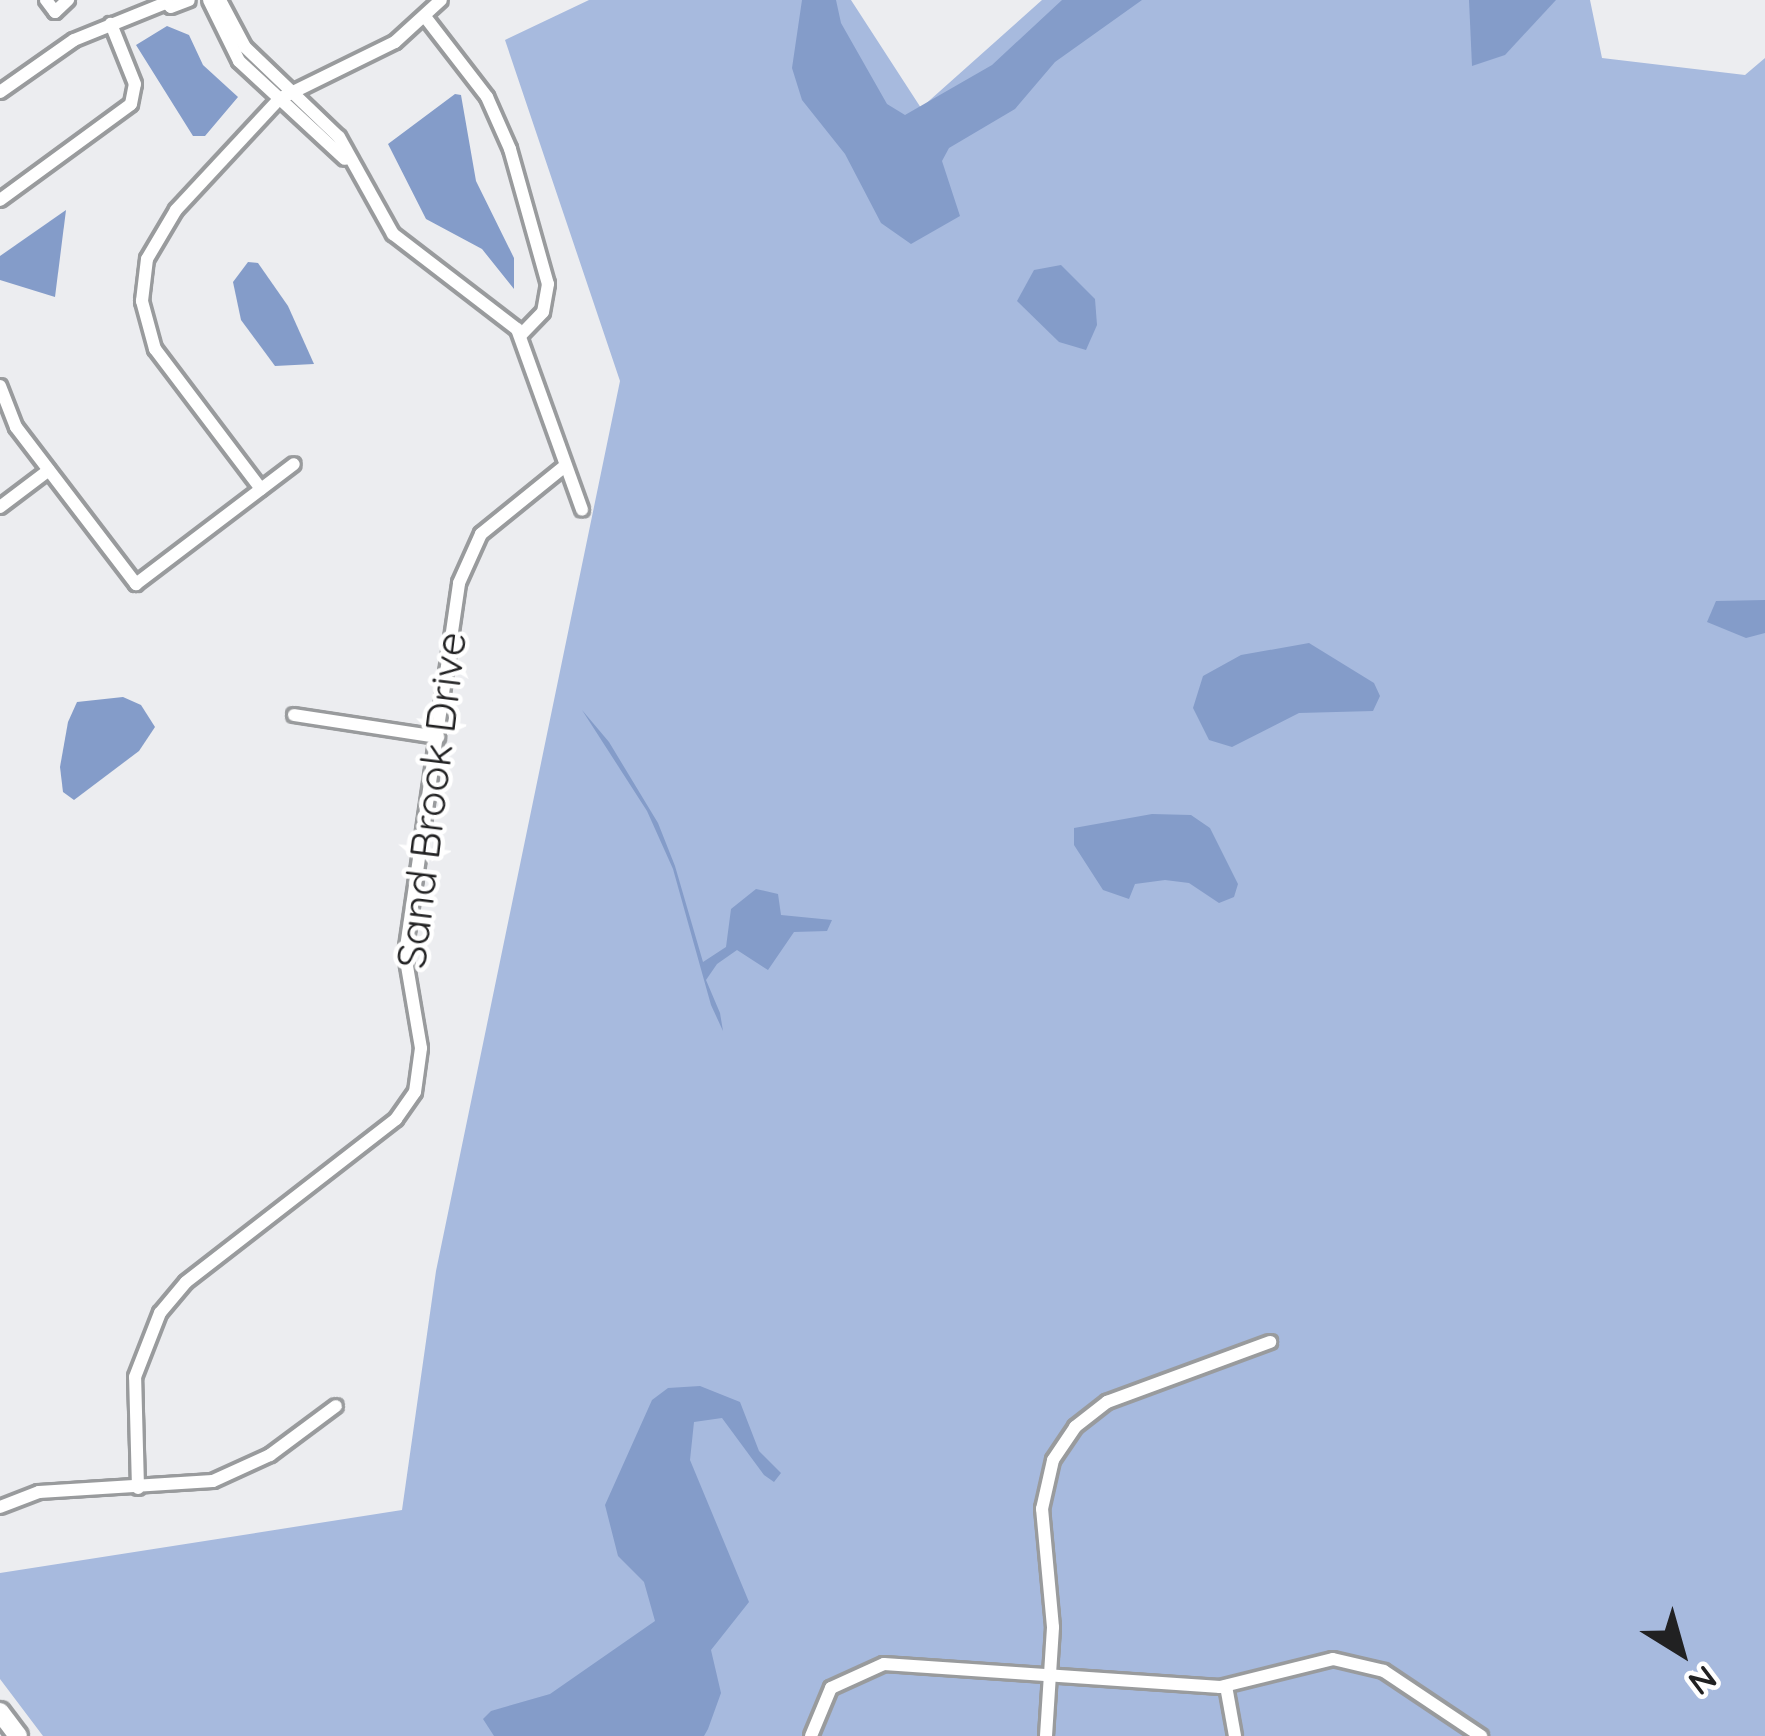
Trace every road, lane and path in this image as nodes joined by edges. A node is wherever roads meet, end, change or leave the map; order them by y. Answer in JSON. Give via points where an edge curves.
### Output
{"nodes":[{"id":1,"x":68,"y":0,"type":"edge"},
{"id":2,"x":189,"y":0,"type":"edge"},
{"id":3,"x":209,"y":0,"type":"edge"},
{"id":4,"x":220,"y":0,"type":"edge"},
{"id":5,"x":441,"y":0,"type":"edge"},
{"id":6,"x":164,"y":2,"type":"edge"},
{"id":7,"x":51,"y":6,"type":"edge"},
{"id":8,"x":426,"y":18,"type":"junction"},
{"id":9,"x":111,"y":24,"type":"junction"},
{"id":10,"x":0,"y":65,"type":"edge"},
{"id":11,"x":4,"y":85,"type":"edge"},
{"id":12,"x":292,"y":90,"type":"junction"},
{"id":13,"x":279,"y":100,"type":"junction"},
{"id":14,"x":345,"y":159,"type":"junction"},
{"id":15,"x":0,"y":200,"type":"edge"},
{"id":16,"x":521,"y":335,"type":"junction"},
{"id":17,"x":0,"y":386,"type":"edge"},
{"id":18,"x":294,"y":464,"type":"dead end"},
{"id":19,"x":565,"y":466,"type":"junction"},
{"id":20,"x":49,"y":470,"type":"junction"},
{"id":21,"x":261,"y":490,"type":"junction"},
{"id":22,"x":0,"y":507,"type":"edge"},
{"id":23,"x":581,"y":509,"type":"dead end"},
{"id":24,"x":294,"y":715,"type":"dead end"},
{"id":25,"x":438,"y":737,"type":"junction"},
{"id":26,"x":1270,"y":1342,"type":"dead end"},
{"id":27,"x":336,"y":1406,"type":"dead end"},
{"id":28,"x":138,"y":1488,"type":"junction"},
{"id":29,"x":0,"y":1507,"type":"edge"},
{"id":30,"x":1048,"y":1677,"type":"junction"},
{"id":31,"x":1226,"y":1687,"type":"junction"},
{"id":32,"x":0,"y":1712,"type":"edge"},
{"id":33,"x":18,"y":1736,"type":"edge"},
{"id":34,"x":811,"y":1736,"type":"edge"},
{"id":35,"x":1046,"y":1736,"type":"edge"},
{"id":36,"x":1235,"y":1736,"type":"edge"},
{"id":37,"x":1481,"y":1736,"type":"edge"}],
"edges":[{"from":1,"to":7,"type":"street"},
{"from":2,"to":6,"type":"street"},
{"from":3,"to":13,"type":"street","via":[[225,42]]},
{"from":4,"to":12,"type":"street","via":[[245,47]]},
{"from":5,"to":8,"type":"street"},
{"from":6,"to":9,"type":"street"},
{"from":8,"to":12,"type":"street","via":[[384,49]]},
{"from":8,"to":16,"type":"street","via":[[487,98],[515,169],[548,284],[543,312]]},
{"from":9,"to":11,"type":"street"},
{"from":9,"to":15,"type":"street","via":[[135,84],[131,104]]},
{"from":10,"to":11,"type":"street"},
{"from":12,"to":13,"type":"street"},
{"from":12,"to":14,"type":"street","via":[[339,137]]},
{"from":13,"to":14,"type":"street"},
{"from":13,"to":21,"type":"street","via":[[176,210],[146,260],[142,285],[155,349]]},
{"from":14,"to":16,"type":"street","via":[[393,234]]},
{"from":16,"to":19,"type":"street"},
{"from":17,"to":20,"type":"street","via":[[8,414]]},
{"from":18,"to":21,"type":"street"},
{"from":19,"to":23,"type":"street"},
{"from":19,"to":25,"type":"street","name":"Sand Brook Drive","via":[[494,520],[470,551]]},
{"from":20,"to":21,"type":"street","via":[[136,584]]},
{"from":20,"to":22,"type":"street"},
{"from":24,"to":25,"type":"street"},
{"from":25,"to":28,"type":"street","name":"Sand Brook Drive","via":[[404,969],[421,1048],[415,1092],[396,1119],[186,1282],[160,1313],[135,1377]]},
{"from":26,"to":30,"type":"street","via":[[1107,1402],[1067,1436],[1043,1493],[1053,1627]]},
{"from":27,"to":28,"type":"street","via":[[233,1474]]},
{"from":28,"to":29,"type":"street","via":[[39,1492]]},
{"from":30,"to":31,"type":"street"},
{"from":30,"to":34,"type":"street","via":[[874,1665],[831,1688]]},
{"from":30,"to":35,"type":"street"},
{"from":31,"to":36,"type":"street"},
{"from":31,"to":37,"type":"street","via":[[1304,1663],[1346,1660],[1384,1671]]},
{"from":32,"to":33,"type":"main road"}]}
